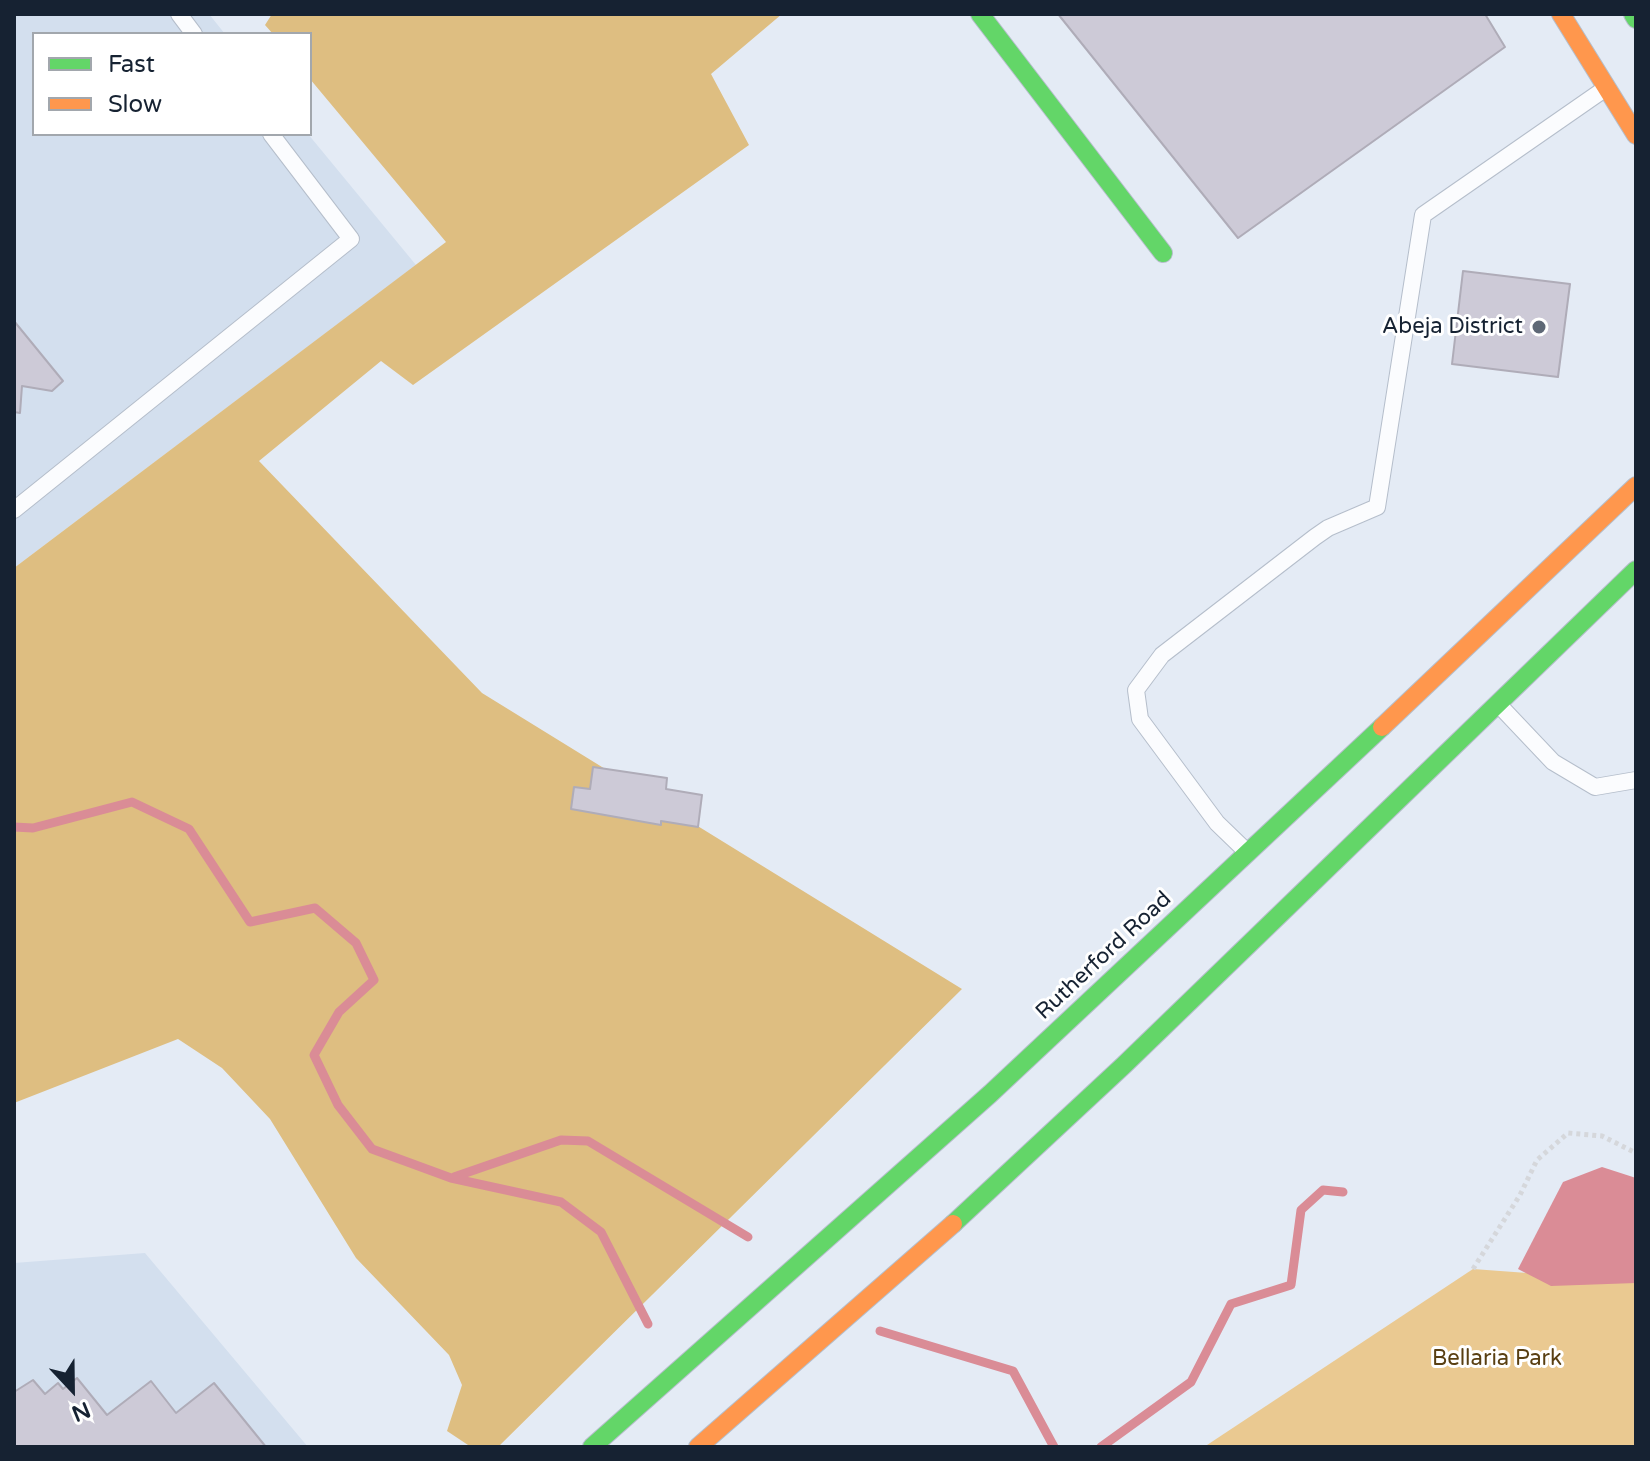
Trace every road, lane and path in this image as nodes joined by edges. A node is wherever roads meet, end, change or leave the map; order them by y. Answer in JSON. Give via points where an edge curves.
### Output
{"nodes":[{"id":1,"x":179,"y":14,"type":"edge"},
{"id":2,"x":980,"y":14,"type":"edge"},
{"id":3,"x":1561,"y":14,"type":"edge"},
{"id":4,"x":192,"y":32,"type":"edge"},
{"id":5,"x":1607,"y":88,"type":"junction"},
{"id":6,"x":1636,"y":135,"type":"edge"},
{"id":7,"x":273,"y":136,"type":"edge"},
{"id":8,"x":1163,"y":253,"type":"dead end"},
{"id":9,"x":1636,"y":486,"type":"edge"},
{"id":10,"x":14,"y":510,"type":"edge"},
{"id":11,"x":1636,"y":570,"type":"edge"},
{"id":12,"x":1498,"y":704,"type":"junction"},
{"id":13,"x":1636,"y":780,"type":"edge"},
{"id":14,"x":1248,"y":853,"type":"junction"},
{"id":15,"x":1636,"y":1153,"type":"edge"},
{"id":16,"x":1473,"y":1269,"type":"dead end"},
{"id":17,"x":592,"y":1447,"type":"edge"},
{"id":18,"x":698,"y":1447,"type":"edge"}],
"edges":[{"from":1,"to":4,"type":"lane"},
{"from":2,"to":8,"type":"main road"},
{"from":3,"to":5,"type":"main road"},
{"from":5,"to":6,"type":"main road"},
{"from":5,"to":14,"type":"lane","via":[[1423,215],[1377,507],[1315,537],[1162,655],[1136,690],[1140,719],[1214,819]]},
{"from":7,"to":10,"type":"lane","via":[[351,239]]},
{"from":9,"to":14,"type":"main road","name":"Rutherford Road"},
{"from":11,"to":12,"type":"main road"},
{"from":12,"to":13,"type":"lane","via":[[1553,762],[1595,787]]},
{"from":12,"to":18,"type":"main road","via":[[964,1214]]},
{"from":14,"to":17,"type":"main road","name":"Rutherford Road","via":[[754,1309]]},
{"from":15,"to":16,"type":"path","via":[[1602,1136],[1568,1133],[1537,1160]]}]}
